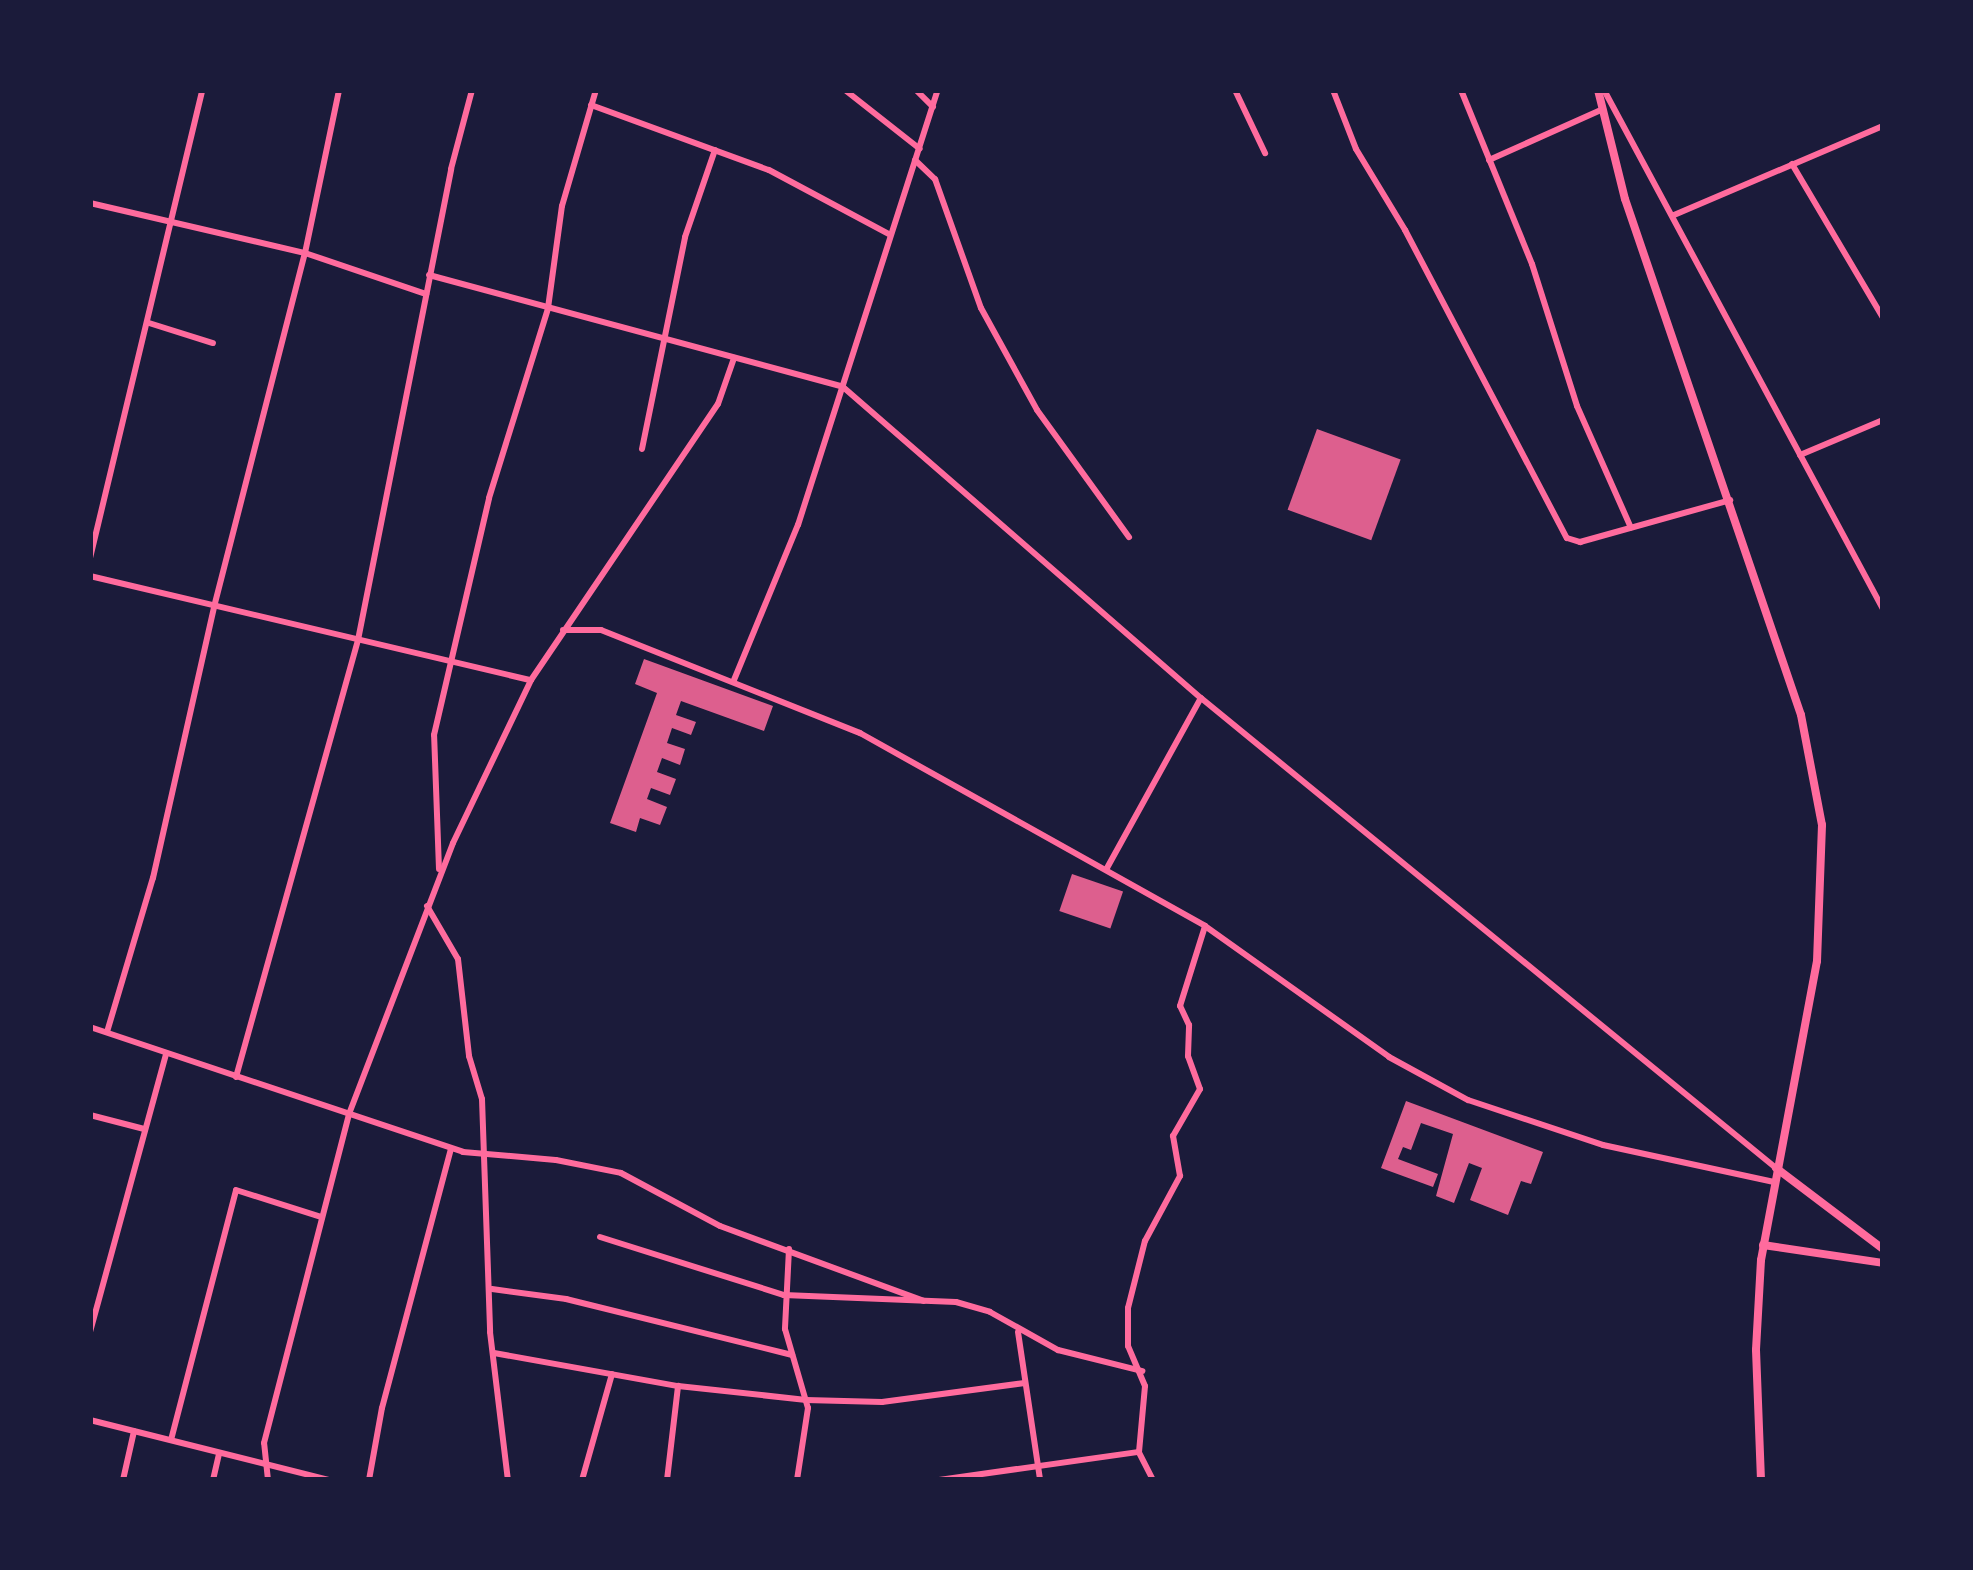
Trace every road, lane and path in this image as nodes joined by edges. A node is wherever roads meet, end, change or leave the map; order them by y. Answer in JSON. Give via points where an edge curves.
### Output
{"nodes":[{"id":1,"x":202,"y":90,"type":"edge"},
{"id":2,"x":340,"y":90,"type":"edge"},
{"id":3,"x":472,"y":90,"type":"edge"},
{"id":4,"x":596,"y":90,"type":"edge"},
{"id":5,"x":845,"y":90,"type":"edge"},
{"id":6,"x":916,"y":90,"type":"edge"},
{"id":7,"x":938,"y":90,"type":"edge"},
{"id":8,"x":1235,"y":90,"type":"edge"},
{"id":9,"x":1333,"y":90,"type":"edge"},
{"id":10,"x":1461,"y":90,"type":"edge"},
{"id":11,"x":1601,"y":90,"type":"edge"},
{"id":12,"x":591,"y":105,"type":"junction"},
{"id":13,"x":933,"y":107,"type":"junction"},
{"id":14,"x":1603,"y":110,"type":"junction"},
{"id":15,"x":1883,"y":126,"type":"edge"},
{"id":16,"x":920,"y":149,"type":"junction"},
{"id":17,"x":715,"y":150,"type":"junction"},
{"id":18,"x":1265,"y":153,"type":"dead end"},
{"id":19,"x":916,"y":160,"type":"junction"},
{"id":20,"x":1489,"y":160,"type":"junction"},
{"id":21,"x":1792,"y":164,"type":"junction"},
{"id":22,"x":90,"y":203,"type":"edge"},
{"id":23,"x":1674,"y":215,"type":"junction"},
{"id":24,"x":173,"y":224,"type":"junction"},
{"id":25,"x":889,"y":234,"type":"junction"},
{"id":26,"x":305,"y":253,"type":"junction"},
{"id":27,"x":429,"y":275,"type":"junction"},
{"id":28,"x":426,"y":293,"type":"junction"},
{"id":29,"x":548,"y":308,"type":"junction"},
{"id":30,"x":1883,"y":318,"type":"edge"},
{"id":31,"x":149,"y":322,"type":"junction"},
{"id":32,"x":668,"y":338,"type":"junction"},
{"id":33,"x":213,"y":343,"type":"dead end"},
{"id":34,"x":734,"y":358,"type":"junction"},
{"id":35,"x":843,"y":387,"type":"junction"},
{"id":36,"x":1883,"y":420,"type":"edge"},
{"id":37,"x":642,"y":449,"type":"dead end"},
{"id":38,"x":1800,"y":455,"type":"junction"},
{"id":39,"x":1730,"y":500,"type":"junction"},
{"id":40,"x":1630,"y":528,"type":"junction"},
{"id":41,"x":1129,"y":537,"type":"dead end"},
{"id":42,"x":90,"y":558,"type":"edge"},
{"id":43,"x":90,"y":576,"type":"edge"},
{"id":44,"x":214,"y":607,"type":"junction"},
{"id":45,"x":1883,"y":609,"type":"edge"},
{"id":46,"x":563,"y":630,"type":"junction"},
{"id":47,"x":358,"y":640,"type":"junction"},
{"id":48,"x":453,"y":664,"type":"junction"},
{"id":49,"x":531,"y":680,"type":"junction"},
{"id":50,"x":734,"y":680,"type":"junction"},
{"id":51,"x":1201,"y":698,"type":"junction"},
{"id":52,"x":1107,"y":869,"type":"junction"},
{"id":53,"x":440,"y":875,"type":"junction"},
{"id":54,"x":427,"y":906,"type":"junction"},
{"id":55,"x":1205,"y":926,"type":"junction"},
{"id":56,"x":90,"y":1027,"type":"edge"},
{"id":57,"x":107,"y":1033,"type":"junction"},
{"id":58,"x":166,"y":1054,"type":"junction"},
{"id":59,"x":236,"y":1077,"type":"junction"},
{"id":60,"x":349,"y":1114,"type":"junction"},
{"id":61,"x":90,"y":1115,"type":"edge"},
{"id":62,"x":144,"y":1129,"type":"junction"},
{"id":63,"x":451,"y":1149,"type":"junction"},
{"id":64,"x":487,"y":1158,"type":"junction"},
{"id":65,"x":1776,"y":1168,"type":"junction"},
{"id":66,"x":1774,"y":1182,"type":"junction"},
{"id":67,"x":321,"y":1217,"type":"junction"},
{"id":68,"x":600,"y":1237,"type":"dead end"},
{"id":69,"x":1763,"y":1246,"type":"junction"},
{"id":70,"x":1883,"y":1249,"type":"edge"},
{"id":71,"x":789,"y":1250,"type":"junction"},
{"id":72,"x":1883,"y":1263,"type":"edge"},
{"id":73,"x":492,"y":1289,"type":"junction"},
{"id":74,"x":784,"y":1295,"type":"junction"},
{"id":75,"x":924,"y":1300,"type":"junction"},
{"id":76,"x":90,"y":1332,"type":"edge"},
{"id":77,"x":1018,"y":1332,"type":"junction"},
{"id":78,"x":494,"y":1353,"type":"junction"},
{"id":79,"x":792,"y":1355,"type":"junction"},
{"id":80,"x":1142,"y":1371,"type":"junction"},
{"id":81,"x":612,"y":1374,"type":"junction"},
{"id":82,"x":1025,"y":1382,"type":"junction"},
{"id":83,"x":678,"y":1386,"type":"junction"},
{"id":84,"x":806,"y":1400,"type":"junction"},
{"id":85,"x":90,"y":1420,"type":"edge"},
{"id":86,"x":134,"y":1431,"type":"junction"},
{"id":87,"x":170,"y":1440,"type":"junction"},
{"id":88,"x":1138,"y":1452,"type":"junction"},
{"id":89,"x":220,"y":1453,"type":"junction"},
{"id":90,"x":265,"y":1465,"type":"junction"},
{"id":91,"x":1042,"y":1468,"type":"junction"},
{"id":92,"x":123,"y":1480,"type":"edge"},
{"id":93,"x":213,"y":1480,"type":"edge"},
{"id":94,"x":268,"y":1480,"type":"edge"},
{"id":95,"x":329,"y":1480,"type":"edge"},
{"id":96,"x":370,"y":1480,"type":"edge"},
{"id":97,"x":508,"y":1480,"type":"edge"},
{"id":98,"x":582,"y":1480,"type":"edge"},
{"id":99,"x":667,"y":1480,"type":"edge"},
{"id":100,"x":797,"y":1480,"type":"edge"},
{"id":101,"x":939,"y":1480,"type":"edge"},
{"id":102,"x":1040,"y":1480,"type":"edge"},
{"id":103,"x":1154,"y":1480,"type":"edge"},
{"id":104,"x":1761,"y":1480,"type":"edge"}],
"edges":[{"from":1,"to":24,"type":"street"},
{"from":2,"to":26,"type":"street"},
{"from":3,"to":27,"type":"street"},
{"from":4,"to":12,"type":"street"},
{"from":5,"to":16,"type":"street"},
{"from":6,"to":13,"type":"street"},
{"from":7,"to":13,"type":"street"},
{"from":8,"to":18,"type":"street"},
{"from":9,"to":40,"type":"street","via":[[1356,149],[1567,538]]},
{"from":10,"to":20,"type":"street"},
{"from":11,"to":14,"type":"main road"},
{"from":11,"to":23,"type":"street"},
{"from":12,"to":17,"type":"street"},
{"from":12,"to":29,"type":"street","via":[[562,206]]},
{"from":13,"to":16,"type":"street"},
{"from":14,"to":20,"type":"street"},
{"from":14,"to":39,"type":"main road","via":[[1625,199]]},
{"from":15,"to":21,"type":"street"},
{"from":16,"to":19,"type":"street"},
{"from":17,"to":25,"type":"street","via":[[789,179]]},
{"from":17,"to":32,"type":"street","via":[[691,216]]},
{"from":19,"to":25,"type":"street"},
{"from":19,"to":41,"type":"street","via":[[935,179],[981,308],[1037,410]]},
{"from":20,"to":40,"type":"street"},
{"from":21,"to":23,"type":"street"},
{"from":21,"to":30,"type":"street"},
{"from":22,"to":24,"type":"street"},
{"from":23,"to":38,"type":"street"},
{"from":24,"to":26,"type":"street"},
{"from":24,"to":31,"type":"street"},
{"from":25,"to":35,"type":"street"},
{"from":26,"to":28,"type":"street"},
{"from":26,"to":44,"type":"street"},
{"from":27,"to":28,"type":"street"},
{"from":27,"to":29,"type":"street"},
{"from":28,"to":47,"type":"street"},
{"from":29,"to":32,"type":"street"},
{"from":29,"to":48,"type":"street","via":[[461,602]]},
{"from":31,"to":33,"type":"street"},
{"from":31,"to":42,"type":"street"},
{"from":32,"to":34,"type":"street"},
{"from":32,"to":37,"type":"street"},
{"from":34,"to":35,"type":"street"},
{"from":34,"to":46,"type":"street","via":[[718,404]]},
{"from":35,"to":50,"type":"street"},
{"from":35,"to":51,"type":"street"},
{"from":36,"to":38,"type":"street"},
{"from":38,"to":45,"type":"street"},
{"from":39,"to":40,"type":"street"},
{"from":39,"to":65,"type":"main road","via":[[1801,715],[1822,825],[1817,962]]},
{"from":43,"to":44,"type":"street"},
{"from":44,"to":47,"type":"street"},
{"from":44,"to":57,"type":"street","via":[[153,878]]},
{"from":46,"to":49,"type":"street"},
{"from":46,"to":50,"type":"street","via":[[589,626]]},
{"from":47,"to":48,"type":"street"},
{"from":47,"to":59,"type":"street"},
{"from":48,"to":49,"type":"street"},
{"from":48,"to":53,"type":"street","via":[[434,735]]},
{"from":49,"to":53,"type":"street"},
{"from":50,"to":52,"type":"street","via":[[860,733]]},
{"from":51,"to":52,"type":"street"},
{"from":51,"to":65,"type":"street"},
{"from":52,"to":55,"type":"street"},
{"from":53,"to":54,"type":"street"},
{"from":54,"to":60,"type":"street"},
{"from":54,"to":64,"type":"street","via":[[460,964]]},
{"from":55,"to":66,"type":"street","via":[[1389,1057],[1468,1100],[1603,1145]]},
{"from":55,"to":80,"type":"street","via":[[1180,1006],[1200,1090],[1173,1136],[1177,1186],[1145,1240],[1128,1308],[1128,1346]]},
{"from":56,"to":57,"type":"street"},
{"from":57,"to":58,"type":"street"},
{"from":58,"to":59,"type":"street"},
{"from":58,"to":62,"type":"street"},
{"from":59,"to":60,"type":"street"},
{"from":60,"to":63,"type":"street"},
{"from":60,"to":67,"type":"street"},
{"from":61,"to":62,"type":"street"},
{"from":62,"to":76,"type":"street"},
{"from":63,"to":64,"type":"street"},
{"from":63,"to":96,"type":"street"},
{"from":64,"to":71,"type":"street","via":[[599,1166]]},
{"from":64,"to":73,"type":"street"},
{"from":65,"to":66,"type":"main road"},
{"from":65,"to":70,"type":"main road"},
{"from":66,"to":69,"type":"main road"},
{"from":67,"to":87,"type":"street","via":[[236,1190]]},
{"from":67,"to":90,"type":"street"},
{"from":68,"to":74,"type":"street"},
{"from":69,"to":72,"type":"main road"},
{"from":69,"to":104,"type":"main road","via":[[1756,1350]]},
{"from":71,"to":74,"type":"street"},
{"from":71,"to":75,"type":"street"},
{"from":73,"to":78,"type":"street"},
{"from":73,"to":79,"type":"street","via":[[566,1299]]},
{"from":74,"to":75,"type":"street"},
{"from":74,"to":79,"type":"street"},
{"from":75,"to":77,"type":"street","via":[[990,1312]]},
{"from":77,"to":80,"type":"street"},
{"from":77,"to":82,"type":"street"},
{"from":78,"to":81,"type":"street"},
{"from":78,"to":97,"type":"street"},
{"from":79,"to":84,"type":"street"},
{"from":80,"to":88,"type":"street"},
{"from":81,"to":83,"type":"street"},
{"from":81,"to":98,"type":"street"},
{"from":82,"to":84,"type":"street","via":[[881,1402]]},
{"from":82,"to":91,"type":"street"},
{"from":83,"to":84,"type":"street"},
{"from":83,"to":99,"type":"street"},
{"from":84,"to":100,"type":"street"},
{"from":85,"to":86,"type":"street"},
{"from":86,"to":87,"type":"street"},
{"from":86,"to":92,"type":"street"},
{"from":87,"to":89,"type":"street"},
{"from":88,"to":91,"type":"street"},
{"from":88,"to":103,"type":"street"},
{"from":89,"to":90,"type":"street"},
{"from":89,"to":93,"type":"street"},
{"from":90,"to":94,"type":"street"},
{"from":90,"to":95,"type":"street"},
{"from":91,"to":101,"type":"street"},
{"from":91,"to":102,"type":"street"}]}
